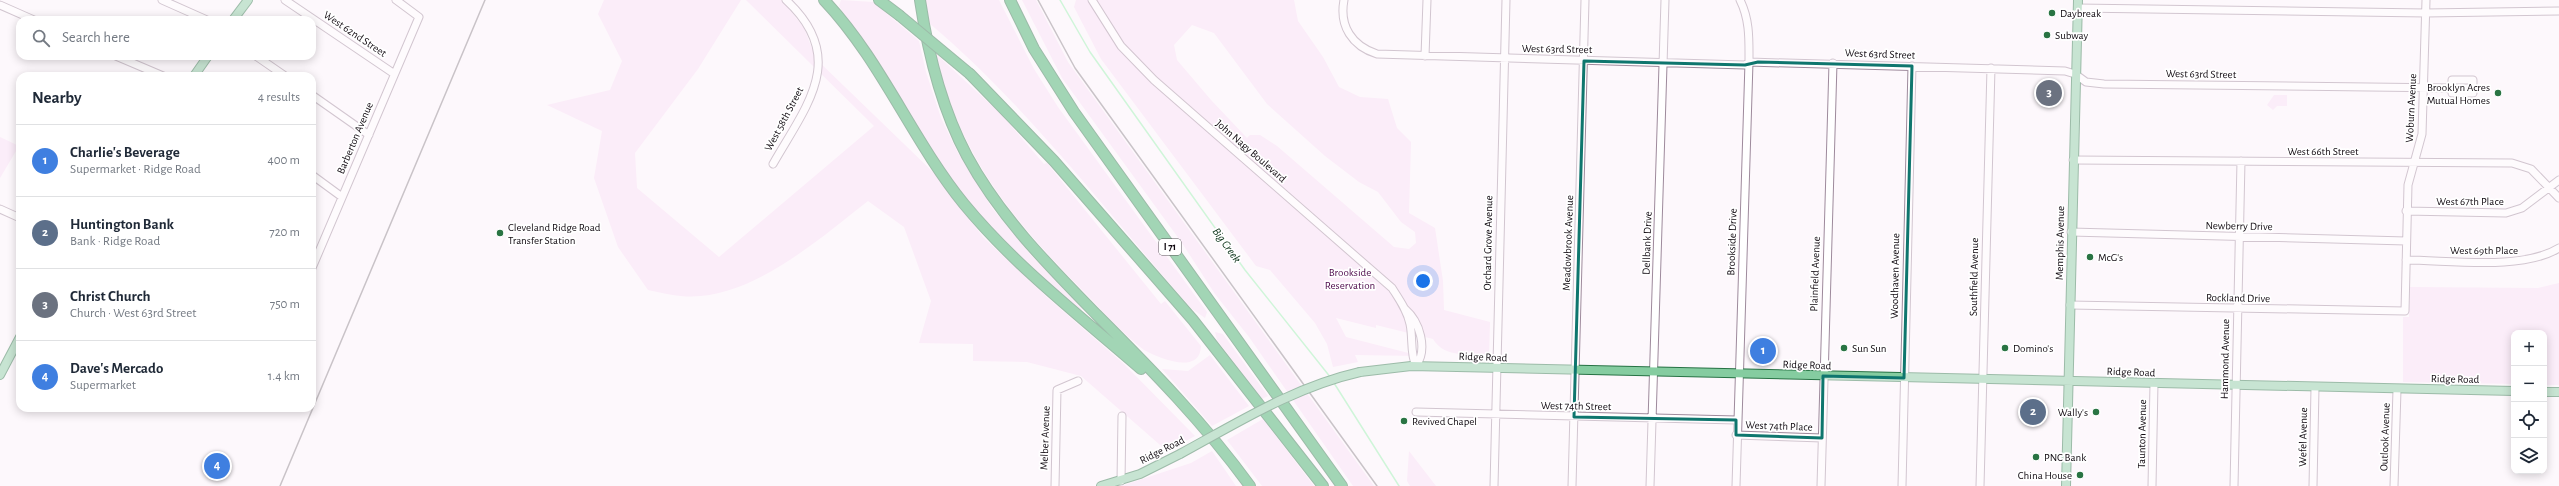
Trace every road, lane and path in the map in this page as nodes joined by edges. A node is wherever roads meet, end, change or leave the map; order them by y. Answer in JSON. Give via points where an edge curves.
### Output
{"nodes":[{"id":1,"x":162,"y":0,"type":"edge"},
{"id":2,"x":248,"y":0,"type":"edge"},
{"id":3,"x":285,"y":0,"type":"edge"},
{"id":4,"x":396,"y":0,"type":"edge"},
{"id":5,"x":786,"y":0,"type":"edge"},
{"id":6,"x":824,"y":0,"type":"edge"},
{"id":7,"x":879,"y":0,"type":"edge"},
{"id":8,"x":920,"y":0,"type":"edge"},
{"id":9,"x":1010,"y":0,"type":"edge"},
{"id":10,"x":1092,"y":0,"type":"edge"},
{"id":11,"x":1344,"y":0,"type":"edge"},
{"id":12,"x":1427,"y":0,"type":"edge"},
{"id":13,"x":1506,"y":0,"type":"edge"},
{"id":14,"x":1585,"y":0,"type":"edge"},
{"id":15,"x":1665,"y":0,"type":"edge"},
{"id":16,"x":1740,"y":0,"type":"edge"},
{"id":17,"x":2426,"y":0,"type":"edge"},
{"id":18,"x":2078,"y":4,"type":"edge"},
{"id":19,"x":0,"y":5,"type":"edge"},
{"id":20,"x":2559,"y":11,"type":"edge"},
{"id":21,"x":2426,"y":12,"type":"junction"},
{"id":22,"x":25,"y":16,"type":"edge"},
{"id":23,"x":198,"y":16,"type":"edge"},
{"id":24,"x":237,"y":16,"type":"edge"},
{"id":25,"x":309,"y":16,"type":"edge"},
{"id":26,"x":316,"y":21,"type":"edge"},
{"id":27,"x":1425,"y":56,"type":"junction"},
{"id":28,"x":1504,"y":59,"type":"junction"},
{"id":29,"x":125,"y":60,"type":"edge"},
{"id":30,"x":205,"y":60,"type":"edge"},
{"id":31,"x":262,"y":60,"type":"edge"},
{"id":32,"x":1584,"y":60,"type":"junction"},
{"id":33,"x":1749,"y":62,"type":"junction"},
{"id":34,"x":1663,"y":63,"type":"junction"},
{"id":35,"x":1833,"y":63,"type":"junction"},
{"id":36,"x":1912,"y":66,"type":"junction"},
{"id":37,"x":1991,"y":68,"type":"junction"},
{"id":38,"x":153,"y":72,"type":"edge"},
{"id":39,"x":197,"y":72,"type":"edge"},
{"id":40,"x":279,"y":72,"type":"edge"},
{"id":41,"x":393,"y":73,"type":"junction"},
{"id":42,"x":2075,"y":74,"type":"junction"},
{"id":43,"x":2423,"y":87,"type":"junction"},
{"id":44,"x":2452,"y":88,"type":"dead end"},
{"id":45,"x":316,"y":98,"type":"edge"},
{"id":46,"x":369,"y":135,"type":"junction"},
{"id":47,"x":2072,"y":160,"type":"junction"},
{"id":48,"x":2241,"y":161,"type":"junction"},
{"id":49,"x":2415,"y":162,"type":"junction"},
{"id":50,"x":773,"y":164,"type":"dead end"},
{"id":51,"x":316,"y":178,"type":"edge"},
{"id":52,"x":2559,"y":180,"type":"edge"},
{"id":53,"x":2550,"y":187,"type":"junction"},
{"id":54,"x":342,"y":196,"type":"junction"},
{"id":55,"x":2559,"y":198,"type":"edge"},
{"id":56,"x":0,"y":209,"type":"edge"},
{"id":57,"x":2406,"y":211,"type":"junction"},
{"id":58,"x":16,"y":216,"type":"edge"},
{"id":59,"x":2071,"y":232,"type":"junction"},
{"id":60,"x":2238,"y":237,"type":"junction"},
{"id":61,"x":2406,"y":241,"type":"junction"},
{"id":62,"x":2559,"y":248,"type":"edge"},
{"id":63,"x":316,"y":251,"type":"edge"},
{"id":64,"x":2406,"y":260,"type":"junction"},
{"id":65,"x":2070,"y":305,"type":"junction"},
{"id":66,"x":2237,"y":309,"type":"junction"},
{"id":67,"x":2405,"y":311,"type":"joint"},
{"id":68,"x":16,"y":345,"type":"edge"},
{"id":69,"x":1416,"y":366,"type":"junction"},
{"id":70,"x":1496,"y":369,"type":"junction"},
{"id":71,"x":1575,"y":371,"type":"junction"},
{"id":72,"x":1655,"y":372,"type":"junction"},
{"id":73,"x":1738,"y":374,"type":"junction"},
{"id":74,"x":0,"y":375,"type":"edge"},
{"id":75,"x":1823,"y":376,"type":"junction"},
{"id":76,"x":1904,"y":378,"type":"junction"},
{"id":77,"x":1983,"y":379,"type":"junction"},
{"id":78,"x":1078,"y":381,"type":"dead end"},
{"id":79,"x":2069,"y":381,"type":"junction"},
{"id":80,"x":2154,"y":383,"type":"junction"},
{"id":81,"x":2234,"y":385,"type":"junction"},
{"id":82,"x":2315,"y":388,"type":"junction"},
{"id":83,"x":2397,"y":390,"type":"junction"},
{"id":84,"x":2511,"y":391,"type":"edge"},
{"id":85,"x":2547,"y":392,"type":"edge"},
{"id":86,"x":2559,"y":392,"type":"edge"},
{"id":87,"x":1416,"y":412,"type":"dead end"},
{"id":88,"x":1495,"y":414,"type":"junction"},
{"id":89,"x":1122,"y":416,"type":"dead end"},
{"id":90,"x":1574,"y":417,"type":"junction"},
{"id":91,"x":1653,"y":418,"type":"junction"},
{"id":92,"x":1736,"y":420,"type":"junction"},
{"id":93,"x":1199,"y":422,"type":"junction"},
{"id":94,"x":1736,"y":435,"type":"junction"},
{"id":95,"x":1822,"y":438,"type":"junction"},
{"id":96,"x":1121,"y":481,"type":"junction"},
{"id":97,"x":1055,"y":486,"type":"edge"},
{"id":98,"x":1101,"y":486,"type":"edge"},
{"id":99,"x":1250,"y":486,"type":"edge"},
{"id":100,"x":1323,"y":486,"type":"edge"},
{"id":101,"x":1342,"y":486,"type":"edge"},
{"id":102,"x":1494,"y":486,"type":"edge"},
{"id":103,"x":1572,"y":486,"type":"edge"},
{"id":104,"x":1650,"y":486,"type":"edge"},
{"id":105,"x":1736,"y":486,"type":"edge"},
{"id":106,"x":1821,"y":486,"type":"edge"},
{"id":107,"x":1902,"y":486,"type":"edge"},
{"id":108,"x":1980,"y":486,"type":"edge"},
{"id":109,"x":2066,"y":486,"type":"edge"},
{"id":110,"x":2152,"y":486,"type":"edge"},
{"id":111,"x":2234,"y":486,"type":"edge"},
{"id":112,"x":2313,"y":486,"type":"edge"},
{"id":113,"x":2394,"y":486,"type":"edge"}],
"edges":[{"from":1,"to":23,"type":"street"},
{"from":2,"to":24,"type":"main road"},
{"from":3,"to":25,"type":"street","name":"West 62nd Street"},
{"from":4,"to":41,"type":"street","name":"Barberton Avenue","via":[[419,17]]},
{"from":5,"to":50,"type":"street","name":"West 58th Street","via":[[816,39],[820,59],[811,95]]},
{"from":6,"to":93,"type":"highway","via":[[855,39],[939,169],[974,215],[1028,271]]},
{"from":7,"to":100,"type":"highway","bridge":true,"via":[[970,74],[1054,161],[1178,303]]},
{"from":8,"to":93,"type":"highway","via":[[941,95],[958,136],[990,193],[1048,264]]},
{"from":9,"to":101,"type":"highway","number":"I 71","via":[[1037,54],[1074,112]]},
{"from":10,"to":69,"type":"street","name":"John Nagy Boulevard","via":[[1121,46],[1154,80],[1392,288],[1405,309],[1413,344],[1412,359]]},
{"from":11,"to":27,"type":"street","name":"West 63rd Street","via":[[1342,11],[1346,28],[1353,42],[1364,50],[1377,54]]},
{"from":12,"to":27,"type":"street"},
{"from":13,"to":28,"type":"street","name":"Orchard Grove Avenue"},
{"from":14,"to":32,"type":"street","name":"Meadowbrook Avenue"},
{"from":15,"to":34,"type":"street","name":"Dellbank Drive"},
{"from":16,"to":33,"type":"street","name":"Brookside Drive","via":[[1749,30]]},
{"from":17,"to":21,"type":"street","name":"Woburn Avenue"},
{"from":18,"to":21,"type":"street"},
{"from":18,"to":42,"type":"main road","name":"Memphis Avenue"},
{"from":19,"to":22,"type":"street"},
{"from":20,"to":21,"type":"street"},
{"from":21,"to":43,"type":"street","name":"Woburn Avenue"},
{"from":26,"to":41,"type":"street","name":"West 62nd Street"},
{"from":27,"to":28,"type":"street","name":"West 63rd Street"},
{"from":28,"to":32,"type":"street","name":"West 63rd Street"},
{"from":28,"to":70,"type":"street","name":"Orchard Grove Avenue"},
{"from":29,"to":38,"type":"street"},
{"from":30,"to":39,"type":"main road"},
{"from":31,"to":40,"type":"street"},
{"from":32,"to":34,"type":"street","name":"West 63rd Street"},
{"from":32,"to":71,"type":"street","name":"Meadowbrook Avenue"},
{"from":33,"to":34,"type":"street","name":"West 63rd Street","via":[[1745,66]]},
{"from":33,"to":35,"type":"street","name":"West 63rd Street"},
{"from":33,"to":73,"type":"street","name":"Brookside Drive"},
{"from":34,"to":72,"type":"street","name":"Dellbank Drive"},
{"from":35,"to":36,"type":"street","name":"West 63rd Street"},
{"from":35,"to":75,"type":"street","name":"Plainfield Avenue"},
{"from":36,"to":37,"type":"street","name":"West 63rd Street"},
{"from":36,"to":76,"type":"street","name":"Woodhaven Avenue"},
{"from":37,"to":42,"type":"street","name":"West 63rd Street","via":[[2065,71]]},
{"from":37,"to":77,"type":"street","name":"Southfield Avenue"},
{"from":41,"to":46,"type":"street","name":"Barberton Avenue"},
{"from":42,"to":43,"type":"street","name":"West 63rd Street","via":[[2086,82],[2104,84]]},
{"from":42,"to":47,"type":"main road","name":"Memphis Avenue"},
{"from":43,"to":44,"type":"street","name":"West 63rd Street"},
{"from":43,"to":49,"type":"street","name":"Woburn Avenue","via":[[2422,134]]},
{"from":45,"to":46,"type":"street"},
{"from":46,"to":54,"type":"street","name":"Barberton Avenue"},
{"from":47,"to":48,"type":"street","name":"West 66th Street"},
{"from":47,"to":59,"type":"main road","name":"Memphis Avenue"},
{"from":48,"to":49,"type":"street","name":"West 66th Street"},
{"from":48,"to":60,"type":"street","name":"Hammond Avenue"},
{"from":49,"to":53,"type":"street","name":"West 66th Street","via":[[2512,163],[2531,169]]},
{"from":49,"to":57,"type":"street","name":"Woburn Avenue","via":[[2408,185]]},
{"from":51,"to":54,"type":"street"},
{"from":52,"to":53,"type":"street","name":"West 67th Place"},
{"from":53,"to":55,"type":"street","name":"West 66th Street"},
{"from":53,"to":57,"type":"street","name":"West 67th Place","via":[[2522,208],[2506,213]]},
{"from":54,"to":63,"type":"street","name":"Barberton Avenue"},
{"from":56,"to":58,"type":"street"},
{"from":57,"to":61,"type":"street","name":"Woburn Avenue"},
{"from":59,"to":60,"type":"street","name":"Newberry Drive"},
{"from":59,"to":65,"type":"main road","name":"Memphis Avenue"},
{"from":60,"to":61,"type":"street","name":"Newberry Drive"},
{"from":60,"to":66,"type":"street","name":"Hammond Avenue"},
{"from":61,"to":64,"type":"street","name":"Woburn Avenue"},
{"from":62,"to":64,"type":"street","name":"West 69th Place","via":[[2545,256],[2523,261]]},
{"from":64,"to":67,"type":"street","name":"Woburn Avenue"},
{"from":65,"to":66,"type":"street","name":"Rockland Drive"},
{"from":65,"to":79,"type":"main road","name":"Memphis Avenue"},
{"from":66,"to":67,"type":"street","name":"Rockland Drive"},
{"from":66,"to":81,"type":"street","name":"Hammond Avenue"},
{"from":68,"to":74,"type":"main road"},
{"from":69,"to":70,"type":"main road","name":"Ridge Road"},
{"from":69,"to":96,"type":"main road","name":"Ridge Road","bridge":true,"via":[[1360,372],[1313,385],[1288,395],[1180,454]]},
{"from":70,"to":71,"type":"main road","name":"Ridge Road"},
{"from":70,"to":88,"type":"street","name":"Orchard Grove Avenue"},
{"from":71,"to":72,"type":"main road","name":"Ridge Road"},
{"from":71,"to":90,"type":"street","name":"Meadowbrook Avenue"},
{"from":72,"to":73,"type":"main road","name":"Ridge Road"},
{"from":72,"to":91,"type":"street","name":"Dellbank Drive"},
{"from":73,"to":75,"type":"main road","name":"Ridge Road"},
{"from":73,"to":92,"type":"street","name":"Brookside Drive"},
{"from":75,"to":76,"type":"main road","name":"Ridge Road"},
{"from":75,"to":95,"type":"street","name":"Plainfield Avenue"},
{"from":76,"to":77,"type":"main road","name":"Ridge Road"},
{"from":76,"to":107,"type":"street","name":"Woodhaven Avenue"},
{"from":77,"to":79,"type":"main road","name":"Ridge Road"},
{"from":77,"to":108,"type":"street","name":"Southfield Avenue"},
{"from":78,"to":97,"type":"street","name":"Melber Avenue","via":[[1057,390]]},
{"from":79,"to":80,"type":"main road","name":"Ridge Road"},
{"from":79,"to":109,"type":"main road","name":"Memphis Avenue"},
{"from":80,"to":81,"type":"main road","name":"Ridge Road"},
{"from":80,"to":110,"type":"street","name":"Taunton Avenue"},
{"from":81,"to":82,"type":"main road","name":"Ridge Road"},
{"from":81,"to":111,"type":"street","name":"Hammond Avenue"},
{"from":82,"to":83,"type":"main road","name":"Ridge Road"},
{"from":82,"to":112,"type":"street","name":"Wefel Avenue"},
{"from":83,"to":84,"type":"main road","name":"Ridge Road"},
{"from":83,"to":113,"type":"street","name":"Outlook Avenue"},
{"from":85,"to":86,"type":"main road"},
{"from":87,"to":88,"type":"street","name":"West 74th Street"},
{"from":88,"to":90,"type":"street","name":"West 74th Street"},
{"from":88,"to":102,"type":"street","name":"Orchard Grove Avenue"},
{"from":89,"to":96,"type":"street"},
{"from":90,"to":91,"type":"street","name":"West 74th Street"},
{"from":90,"to":103,"type":"street","name":"Meadowbrook Avenue"},
{"from":91,"to":92,"type":"street","name":"West 74th Street"},
{"from":91,"to":104,"type":"street","name":"Dellbank Drive"},
{"from":92,"to":94,"type":"street","name":"Brookside Drive"},
{"from":93,"to":99,"type":"highway"},
{"from":94,"to":95,"type":"street","name":"West 74th Place"},
{"from":94,"to":105,"type":"street","name":"Brookside Drive"},
{"from":95,"to":106,"type":"street","name":"Plainfield Avenue"},
{"from":96,"to":98,"type":"main road","name":"Ridge Road"}]}
